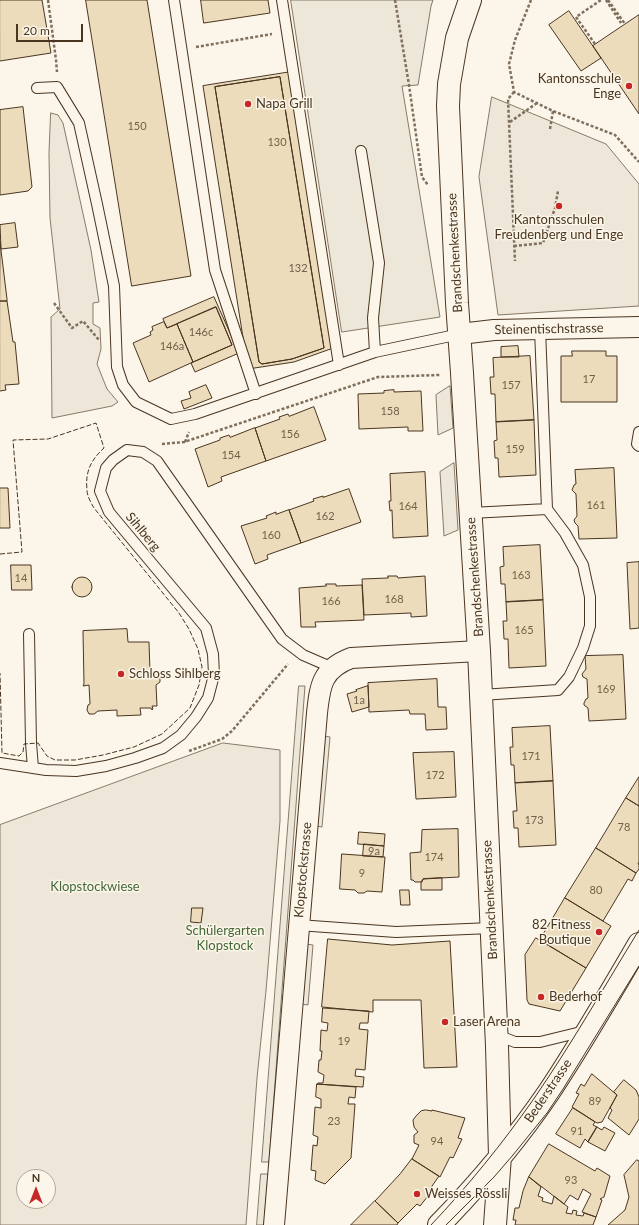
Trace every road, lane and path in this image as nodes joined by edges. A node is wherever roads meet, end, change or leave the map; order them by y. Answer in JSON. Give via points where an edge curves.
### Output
{"nodes":[{"id":1,"x":48,"y":0,"type":"edge"},
{"id":2,"x":174,"y":0,"type":"edge"},
{"id":3,"x":282,"y":0,"type":"edge"},
{"id":4,"x":395,"y":0,"type":"edge"},
{"id":5,"x":470,"y":0,"type":"edge"},
{"id":6,"x":531,"y":0,"type":"edge"},
{"id":7,"x":601,"y":0,"type":"edge"},
{"id":8,"x":607,"y":0,"type":"edge"},
{"id":9,"x":621,"y":23,"type":"dead end"},
{"id":10,"x":624,"y":24,"type":"dead end"},
{"id":11,"x":286,"y":31,"type":"junction"},
{"id":12,"x":595,"y":44,"type":"dead end"},
{"id":13,"x":182,"y":49,"type":"junction"},
{"id":14,"x":57,"y":87,"type":"junction"},
{"id":15,"x":37,"y":88,"type":"dead end"},
{"id":16,"x":514,"y":92,"type":"junction"},
{"id":17,"x":538,"y":103,"type":"junction"},
{"id":18,"x":553,"y":111,"type":"junction"},
{"id":19,"x":509,"y":123,"type":"junction"},
{"id":20,"x":550,"y":129,"type":"dead end"},
{"id":21,"x":361,"y":151,"type":"dead end"},
{"id":22,"x":639,"y":162,"type":"edge"},
{"id":23,"x":430,"y":187,"type":"dead end"},
{"id":24,"x":558,"y":191,"type":"dead end"},
{"id":25,"x":514,"y":246,"type":"junction"},
{"id":26,"x":515,"y":261,"type":"dead end"},
{"id":27,"x":54,"y":303,"type":"dead end"},
{"id":28,"x":639,"y":327,"type":"edge"},
{"id":29,"x":540,"y":329,"type":"junction"},
{"id":30,"x":460,"y":334,"type":"junction"},
{"id":31,"x":117,"y":347,"type":"junction"},
{"id":32,"x":375,"y":352,"type":"junction"},
{"id":33,"x":339,"y":365,"type":"junction"},
{"id":34,"x":443,"y":374,"type":"dead end"},
{"id":35,"x":256,"y":394,"type":"junction"},
{"id":36,"x":639,"y":432,"type":"edge"},
{"id":37,"x":184,"y":442,"type":"dead end"},
{"id":38,"x":639,"y":446,"type":"edge"},
{"id":39,"x":547,"y":509,"type":"junction"},
{"id":40,"x":471,"y":513,"type":"junction"},
{"id":41,"x":29,"y":634,"type":"dead end"},
{"id":42,"x":479,"y":651,"type":"junction"},
{"id":43,"x":289,"y":664,"type":"dead end"},
{"id":44,"x":332,"y":668,"type":"junction"},
{"id":45,"x":481,"y":695,"type":"junction"},
{"id":46,"x":163,"y":748,"type":"junction"},
{"id":47,"x":0,"y":763,"type":"edge"},
{"id":48,"x":33,"y":768,"type":"junction"},
{"id":49,"x":298,"y":925,"type":"junction"},
{"id":50,"x":491,"y":928,"type":"junction"},
{"id":51,"x":639,"y":944,"type":"edge"},
{"id":52,"x":587,"y":1030,"type":"junction"},
{"id":53,"x":497,"y":1035,"type":"junction"},
{"id":54,"x":500,"y":1156,"type":"junction"},
{"id":55,"x":274,"y":1225,"type":"edge"},
{"id":56,"x":439,"y":1225,"type":"edge"},
{"id":57,"x":495,"y":1225,"type":"edge"}],
"edges":[{"from":1,"to":14,"type":"path"},
{"from":2,"to":13,"type":"lane"},
{"from":3,"to":11,"type":"lane"},
{"from":4,"to":23,"type":"path","via":[[422,177]]},
{"from":5,"to":30,"type":"street","name":"Brandschenkestrasse","via":[[457,38],[448,106]]},
{"from":6,"to":16,"type":"path","via":[[515,40],[509,64]]},
{"from":7,"to":12,"type":"path","via":[[576,17]]},
{"from":8,"to":9,"type":"path"},
{"from":8,"to":10,"type":"path"},
{"from":11,"to":13,"type":"path"},
{"from":11,"to":33,"type":"lane"},
{"from":13,"to":35,"type":"lane","via":[[215,270]]},
{"from":14,"to":15,"type":"lane"},
{"from":14,"to":31,"type":"lane","via":[[79,123],[114,286]]},
{"from":16,"to":17,"type":"path"},
{"from":16,"to":19,"type":"path","via":[[508,99]]},
{"from":17,"to":18,"type":"path"},
{"from":17,"to":19,"type":"path"},
{"from":18,"to":20,"type":"path"},
{"from":18,"to":22,"type":"path","via":[[615,134]]},
{"from":19,"to":25,"type":"path"},
{"from":21,"to":32,"type":"lane","via":[[379,263],[373,318]]},
{"from":24,"to":25,"type":"path","via":[[543,243]]},
{"from":25,"to":26,"type":"path"},
{"from":27,"to":31,"type":"path","via":[[72,328],[83,321],[106,347]]},
{"from":28,"to":29,"type":"street","name":"Steinentischstrasse"},
{"from":29,"to":30,"type":"street","name":"Steinentischstrasse"},
{"from":29,"to":39,"type":"lane"},
{"from":30,"to":32,"type":"lane"},
{"from":30,"to":40,"type":"street","name":"Brandschenkestrasse"},
{"from":31,"to":35,"type":"lane","via":[[117,367],[123,385],[136,402],[171,419],[196,414]]},
{"from":32,"to":33,"type":"lane"},
{"from":33,"to":35,"type":"lane"},
{"from":34,"to":37,"type":"path","via":[[378,377]]},
{"from":36,"to":38,"type":"lane"},
{"from":39,"to":40,"type":"lane"},
{"from":39,"to":45,"type":"lane","via":[[566,533],[583,565],[590,597],[590,626],[583,648],[569,677],[558,690]]},
{"from":40,"to":42,"type":"street","name":"Brandschenkestrasse"},
{"from":41,"to":48,"type":"lane"},
{"from":42,"to":44,"type":"street","via":[[351,658]]},
{"from":42,"to":45,"type":"street","name":"Brandschenkestrasse"},
{"from":43,"to":46,"type":"path","via":[[232,731],[222,738],[172,757]]},
{"from":44,"to":46,"type":"lane","name":"Sihlberg","via":[[303,655],[282,639],[157,461],[143,452],[127,450],[106,468],[100,491],[109,512],[206,628],[213,654],[214,675],[208,698],[181,735]]},
{"from":44,"to":49,"type":"street","name":"Klopstockstrasse","via":[[320,689]]},
{"from":45,"to":50,"type":"street","name":"Brandschenkestrasse"},
{"from":46,"to":48,"type":"lane","name":"Sihlberg","via":[[106,766],[76,771]]},
{"from":47,"to":48,"type":"lane","name":"Sihlberg"},
{"from":49,"to":50,"type":"lane","via":[[396,932]]},
{"from":49,"to":55,"type":"street","name":"Klopstockstrasse"},
{"from":50,"to":53,"type":"street","name":"Brandschenkestrasse"},
{"from":51,"to":52,"type":"street","name":"Bederstrasse"},
{"from":52,"to":53,"type":"lane","via":[[540,1042],[515,1042]]},
{"from":52,"to":54,"type":"street","name":"Bederstrasse","via":[[549,1091]]},
{"from":53,"to":54,"type":"street","name":"Brandschenkestrasse"},
{"from":54,"to":56,"type":"street","name":"Bederstrasse"},
{"from":54,"to":57,"type":"street","name":"Brandschenkestrasse"}]}
